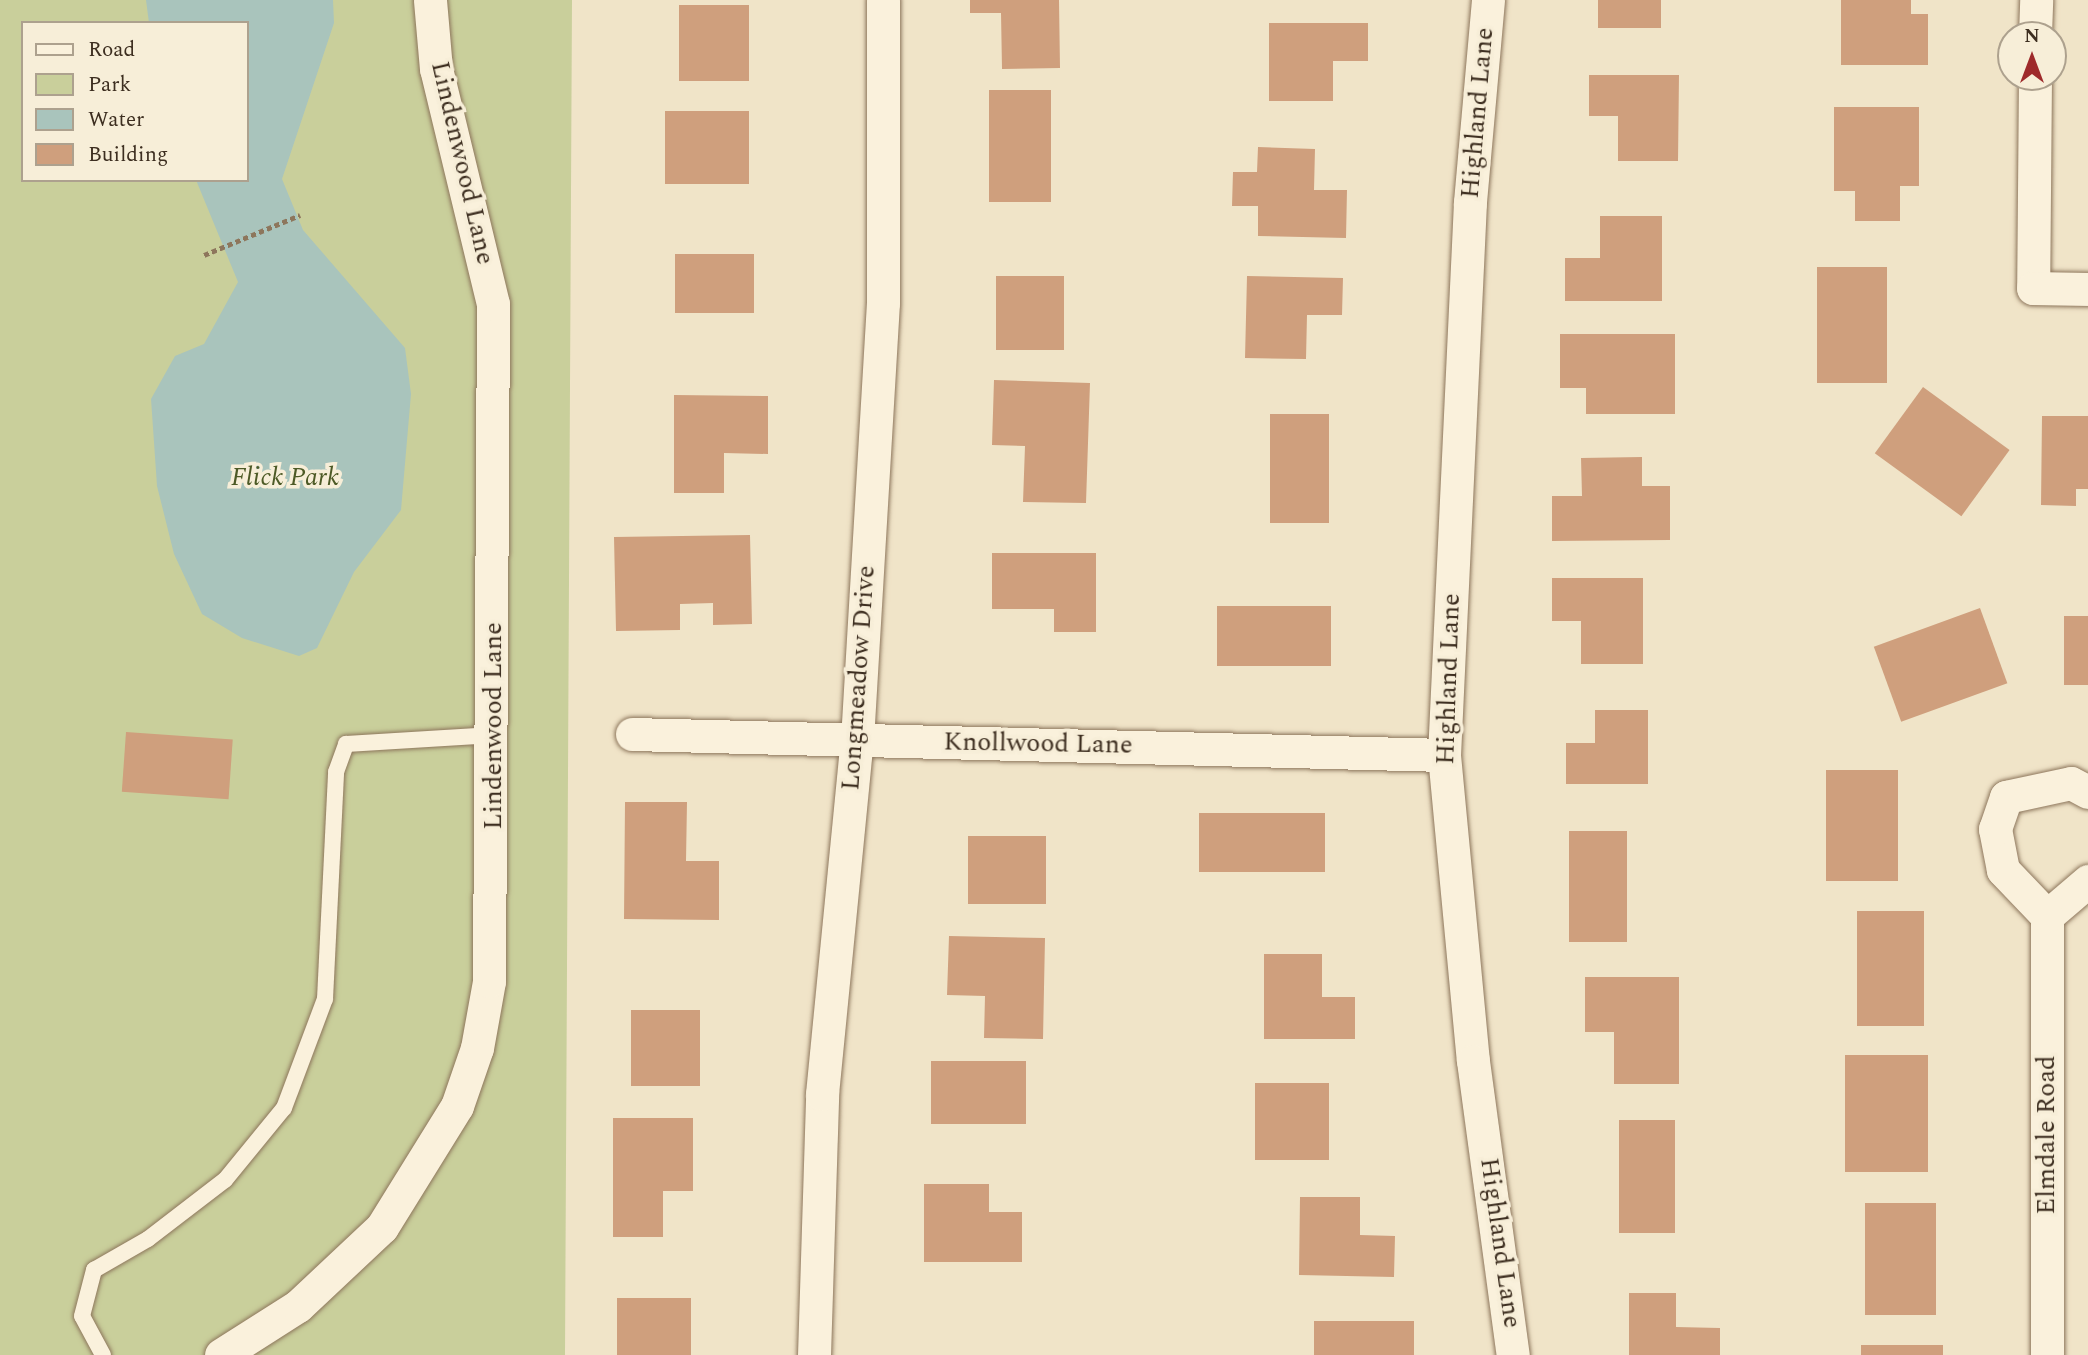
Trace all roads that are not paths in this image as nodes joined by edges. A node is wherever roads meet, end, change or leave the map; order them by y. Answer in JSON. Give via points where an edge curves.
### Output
{"nodes":[{"id":1,"x":430,"y":0,"type":"edge"},
{"id":2,"x":883,"y":0,"type":"edge"},
{"id":3,"x":1488,"y":0,"type":"edge"},
{"id":4,"x":2036,"y":0,"type":"edge"},
{"id":5,"x":2035,"y":21,"type":"edge"},
{"id":6,"x":2035,"y":91,"type":"edge"},
{"id":7,"x":2088,"y":289,"type":"edge"},
{"id":8,"x":632,"y":734,"type":"dead end"},
{"id":9,"x":494,"y":735,"type":"junction"},
{"id":10,"x":857,"y":740,"type":"junction"},
{"id":11,"x":1444,"y":755,"type":"junction"},
{"id":12,"x":2088,"y":792,"type":"edge"},
{"id":13,"x":2088,"y":881,"type":"edge"},
{"id":14,"x":2047,"y":916,"type":"junction"},
{"id":15,"x":103,"y":1355,"type":"edge"},
{"id":16,"x":221,"y":1355,"type":"edge"},
{"id":17,"x":814,"y":1355,"type":"edge"},
{"id":18,"x":1513,"y":1355,"type":"edge"},
{"id":19,"x":2047,"y":1355,"type":"edge"}],
"edges":[{"from":1,"to":9,"type":"street","name":"Lindenwood Lane","via":[[436,69],[493,304]]},
{"from":2,"to":10,"type":"street","name":"Longmeadow Drive","via":[[883,303]]},
{"from":3,"to":11,"type":"street","name":"Highland Lane","via":[[1470,202]]},
{"from":4,"to":5,"type":"street"},
{"from":6,"to":7,"type":"street","via":[[2033,288]]},
{"from":8,"to":10,"type":"street","name":"Knollwood Lane"},
{"from":9,"to":15,"type":"lane","via":[[346,744],[335,772],[325,999],[284,1108],[225,1180],[148,1239],[94,1270],[82,1316]]},
{"from":9,"to":16,"type":"street","name":"Lindenwood Lane","via":[[489,981],[477,1048],[457,1106],[382,1227],[298,1306]]},
{"from":10,"to":11,"type":"street","name":"Knollwood Lane"},
{"from":10,"to":17,"type":"street","name":"Longmeadow Drive","via":[[822,1094]]},
{"from":11,"to":18,"type":"street","name":"Highland Lane","via":[[1473,1061]]},
{"from":12,"to":14,"type":"street","via":[[2071,783],[2006,797],[1995,829],[2003,870]]},
{"from":13,"to":14,"type":"street"},
{"from":14,"to":19,"type":"street","name":"Elmdale Road"}]}
